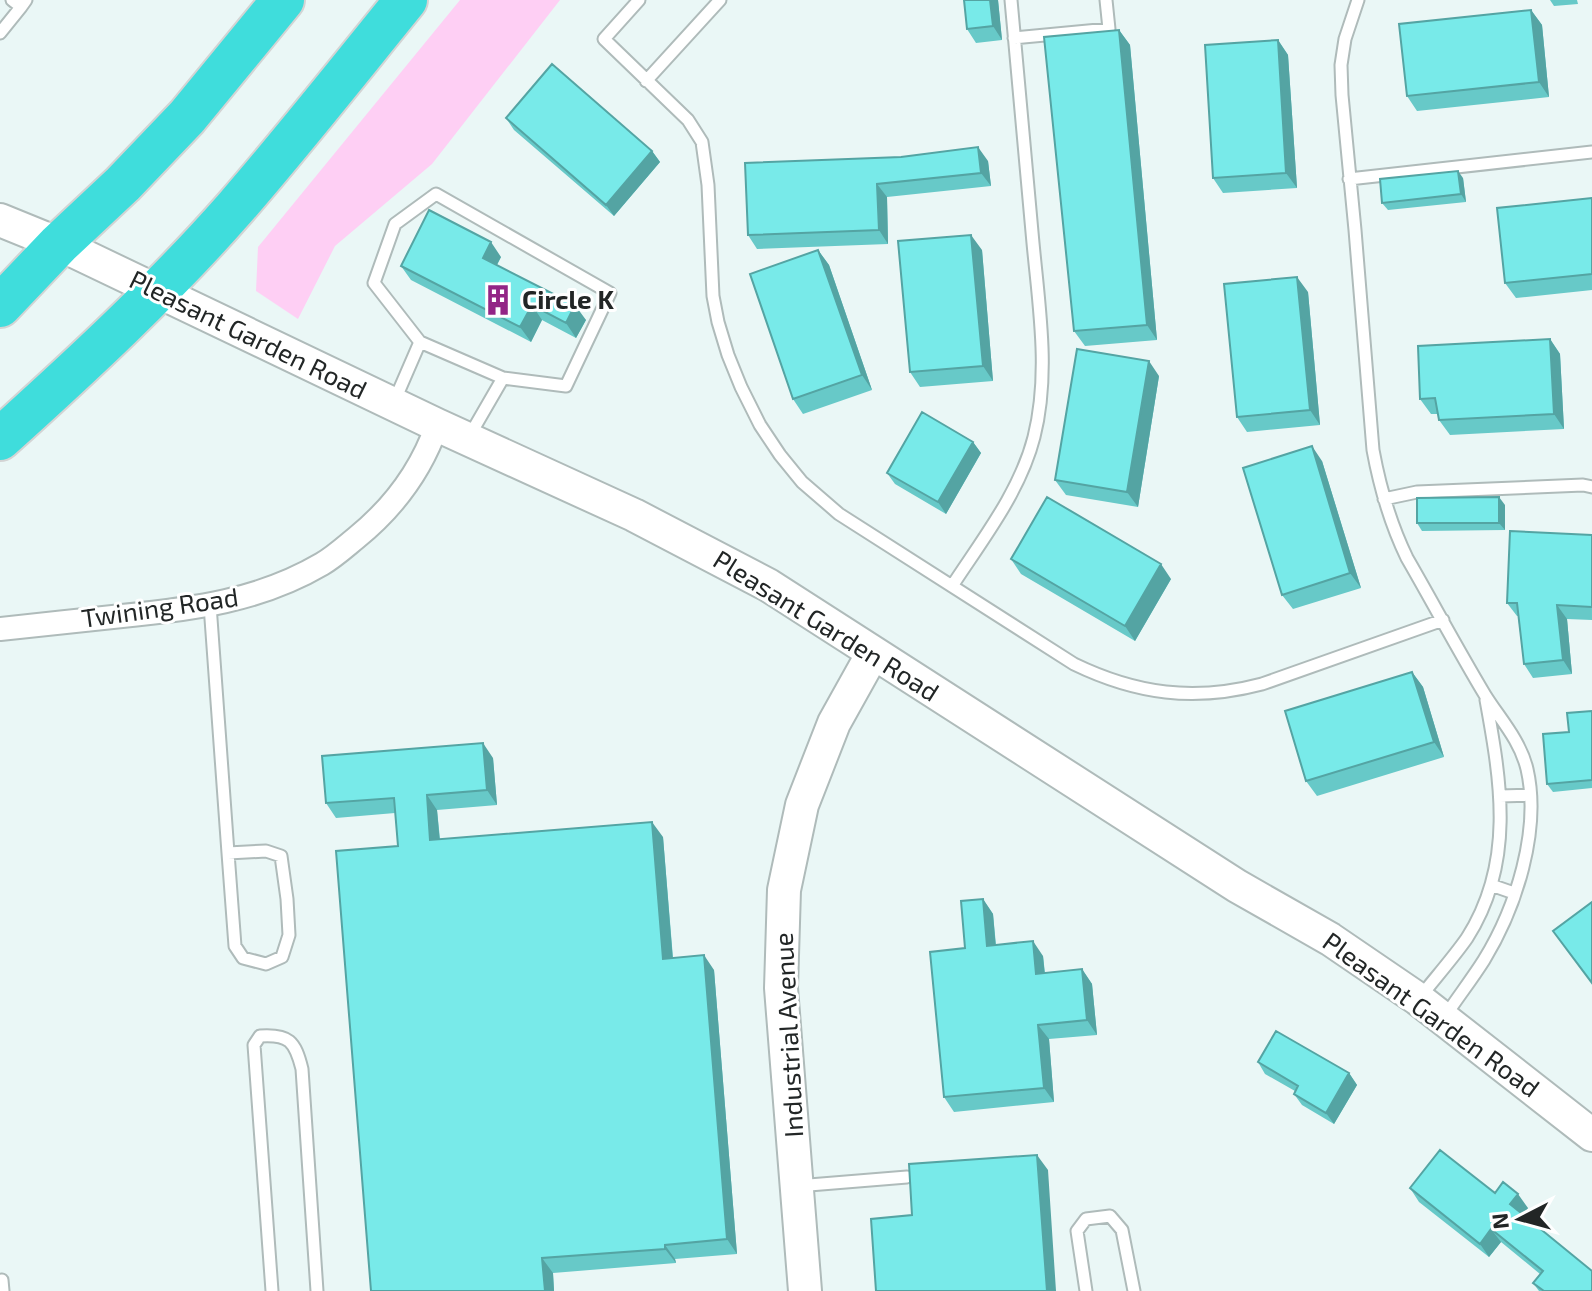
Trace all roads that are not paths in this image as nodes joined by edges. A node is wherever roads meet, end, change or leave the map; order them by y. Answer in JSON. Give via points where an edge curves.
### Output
{"nodes":[{"id":1,"x":283,"y":0,"type":"edge"},
{"id":2,"x":406,"y":0,"type":"edge"},
{"id":3,"x":639,"y":0,"type":"edge"},
{"id":4,"x":720,"y":0,"type":"edge"},
{"id":5,"x":1011,"y":0,"type":"edge"},
{"id":6,"x":1106,"y":0,"type":"edge"},
{"id":7,"x":1358,"y":0,"type":"edge"},
{"id":8,"x":20,"y":2,"type":"edge"},
{"id":9,"x":0,"y":33,"type":"edge"},
{"id":10,"x":1014,"y":38,"type":"junction"},
{"id":11,"x":646,"y":81,"type":"junction"},
{"id":12,"x":1592,"y":152,"type":"edge"},
{"id":13,"x":1349,"y":179,"type":"junction"},
{"id":14,"x":0,"y":220,"type":"edge"},
{"id":15,"x":59,"y":244,"type":"junction"},
{"id":16,"x":157,"y":291,"type":"junction"},
{"id":17,"x":0,"y":306,"type":"edge"},
{"id":18,"x":420,"y":342,"type":"junction"},
{"id":19,"x":503,"y":378,"type":"junction"},
{"id":20,"x":393,"y":404,"type":"junction"},
{"id":21,"x":437,"y":425,"type":"junction"},
{"id":22,"x":0,"y":439,"type":"edge"},
{"id":23,"x":468,"y":439,"type":"junction"},
{"id":24,"x":1592,"y":487,"type":"edge"},
{"id":25,"x":1384,"y":499,"type":"junction"},
{"id":26,"x":952,"y":586,"type":"junction"},
{"id":27,"x":210,"y":605,"type":"junction"},
{"id":28,"x":1443,"y":620,"type":"junction"},
{"id":29,"x":0,"y":629,"type":"edge"},
{"id":30,"x":873,"y":653,"type":"junction"},
{"id":31,"x":1486,"y":696,"type":"junction"},
{"id":32,"x":1530,"y":795,"type":"junction"},
{"id":33,"x":1500,"y":796,"type":"junction"},
{"id":34,"x":228,"y":853,"type":"junction"},
{"id":35,"x":1491,"y":885,"type":"junction"},
{"id":36,"x":1514,"y":893,"type":"junction"},
{"id":37,"x":1418,"y":999,"type":"junction"},
{"id":38,"x":1443,"y":1019,"type":"junction"},
{"id":39,"x":1592,"y":1135,"type":"edge"},
{"id":40,"x":907,"y":1177,"type":"edge"},
{"id":41,"x":797,"y":1186,"type":"junction"},
{"id":42,"x":272,"y":1291,"type":"edge"},
{"id":43,"x":317,"y":1291,"type":"edge"},
{"id":44,"x":805,"y":1291,"type":"edge"},
{"id":45,"x":1086,"y":1291,"type":"edge"},
{"id":46,"x":1134,"y":1291,"type":"edge"}],
"edges":[{"from":1,"to":15,"type":"highway","via":[[187,117]]},
{"from":2,"to":16,"type":"highway","via":[[237,206]]},
{"from":3,"to":11,"type":"lane","via":[[604,39]]},
{"from":4,"to":11,"type":"lane"},
{"from":5,"to":10,"type":"lane"},
{"from":6,"to":10,"type":"lane","via":[[1109,29]]},
{"from":7,"to":13,"type":"lane","via":[[1341,65]]},
{"from":8,"to":9,"type":"lane"},
{"from":10,"to":26,"type":"lane","via":[[1038,299],[1041,403],[1022,470]]},
{"from":11,"to":26,"type":"lane","via":[[688,120],[702,142],[718,322],[760,425],[802,482],[839,514]]},
{"from":12,"to":13,"type":"lane"},
{"from":13,"to":25,"type":"lane","via":[[1373,450]]},
{"from":14,"to":15,"type":"main road","name":"Pleasant Garden Road"},
{"from":15,"to":16,"type":"main road","name":"Pleasant Garden Road"},
{"from":15,"to":17,"type":"highway"},
{"from":16,"to":20,"type":"main road","name":"Pleasant Garden Road"},
{"from":16,"to":22,"type":"highway"},
{"from":18,"to":19,"type":"lane"},
{"from":18,"to":19,"type":"lane","via":[[374,283],[395,224],[436,194],[610,293],[566,386]]},
{"from":18,"to":20,"type":"lane"},
{"from":19,"to":23,"type":"lane"},
{"from":20,"to":21,"type":"main road","name":"Pleasant Garden Road"},
{"from":21,"to":23,"type":"main road","name":"Pleasant Garden Road"},
{"from":21,"to":27,"type":"street","name":"Twining Road","via":[[408,484],[376,522],[325,563],[287,583]]},
{"from":23,"to":30,"type":"main road","name":"Pleasant Garden Road","via":[[634,515],[768,585]]},
{"from":24,"to":25,"type":"lane","via":[[1417,492]]},
{"from":25,"to":28,"type":"lane","via":[[1396,536]]},
{"from":26,"to":28,"type":"lane","via":[[1099,676],[1181,694],[1249,687]]},
{"from":27,"to":29,"type":"street","name":"Twining Road"},
{"from":27,"to":34,"type":"lane"},
{"from":28,"to":31,"type":"lane"},
{"from":30,"to":37,"type":"main road","name":"Pleasant Garden Road"},
{"from":30,"to":41,"type":"main road","name":"Industrial Avenue","via":[[834,723],[802,805],[784,890],[781,988]]},
{"from":31,"to":32,"type":"lane","via":[[1518,743]]},
{"from":31,"to":33,"type":"lane"},
{"from":32,"to":33,"type":"lane"},
{"from":32,"to":36,"type":"lane","via":[[1527,853]]},
{"from":33,"to":35,"type":"lane","via":[[1501,827]]},
{"from":34,"to":34,"type":"lane","via":[[235,946],[243,958],[266,964],[282,957],[289,935],[281,856],[266,851]]},
{"from":35,"to":36,"type":"lane"},
{"from":35,"to":37,"type":"lane","via":[[1466,939]]},
{"from":36,"to":38,"type":"lane","via":[[1484,959]]},
{"from":37,"to":38,"type":"main road","name":"Pleasant Garden Road"},
{"from":38,"to":39,"type":"main road","name":"Pleasant Garden Road"},
{"from":40,"to":41,"type":"lane"},
{"from":41,"to":44,"type":"main road","name":"Industrial Avenue"},
{"from":42,"to":43,"type":"lane","via":[[254,1045],[260,1036],[272,1035],[297,1049],[302,1069]]},
{"from":45,"to":46,"type":"lane","via":[[1077,1231],[1086,1219],[1110,1216],[1122,1230]]}]}
